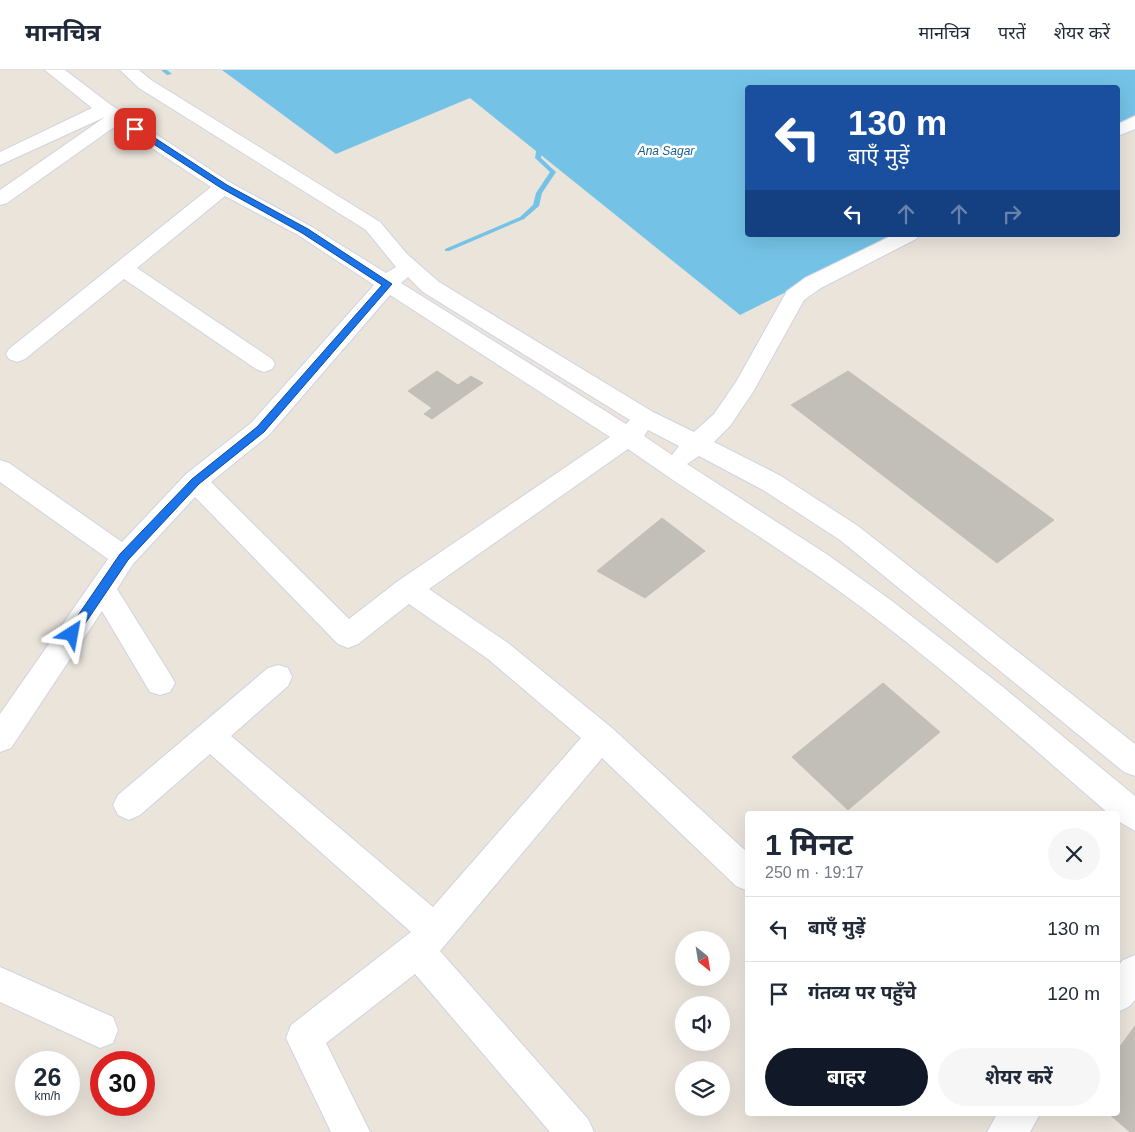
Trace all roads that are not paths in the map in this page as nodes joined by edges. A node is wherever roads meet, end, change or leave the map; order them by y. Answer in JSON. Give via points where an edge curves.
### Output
{"nodes":[{"id":1,"x":54,"y":70,"type":"edge"},
{"id":2,"x":129,"y":70,"type":"edge"},
{"id":3,"x":141,"y":115,"type":"junction"},
{"id":4,"x":1135,"y":122,"type":"edge"},
{"id":5,"x":1120,"y":130,"type":"edge"},
{"id":6,"x":0,"y":158,"type":"edge"},
{"id":7,"x":224,"y":187,"type":"junction"},
{"id":8,"x":0,"y":200,"type":"edge"},
{"id":9,"x":905,"y":237,"type":"edge"},
{"id":10,"x":408,"y":266,"type":"junction"},
{"id":11,"x":123,"y":268,"type":"junction"},
{"id":12,"x":387,"y":284,"type":"junction"},
{"id":13,"x":16,"y":354,"type":"dead end"},
{"id":14,"x":264,"y":364,"type":"dead end"},
{"id":15,"x":637,"y":428,"type":"junction"},
{"id":16,"x":696,"y":444,"type":"junction"},
{"id":17,"x":672,"y":468,"type":"junction"},
{"id":18,"x":0,"y":469,"type":"edge"},
{"id":19,"x":195,"y":481,"type":"junction"},
{"id":20,"x":124,"y":557,"type":"junction"},
{"id":21,"x":103,"y":589,"type":"junction"},
{"id":22,"x":408,"y":589,"type":"junction"},
{"id":23,"x":278,"y":677,"type":"dead end"},
{"id":24,"x":160,"y":683,"type":"dead end"},
{"id":25,"x":210,"y":736,"type":"junction"},
{"id":26,"x":601,"y":737,"type":"junction"},
{"id":27,"x":0,"y":739,"type":"edge"},
{"id":28,"x":1135,"y":762,"type":"edge"},
{"id":29,"x":129,"y":804,"type":"dead end"},
{"id":30,"x":1135,"y":816,"type":"edge"},
{"id":31,"x":745,"y":872,"type":"edge"},
{"id":32,"x":426,"y":941,"type":"junction"},
{"id":33,"x":1135,"y":972,"type":"edge"},
{"id":34,"x":0,"y":984,"type":"edge"},
{"id":35,"x":1120,"y":991,"type":"edge"},
{"id":36,"x":100,"y":1030,"type":"dead end"},
{"id":37,"x":351,"y":1132,"type":"edge"},
{"id":38,"x":574,"y":1132,"type":"edge"}],
"edges":[{"from":1,"to":3,"type":"street"},
{"from":2,"to":3,"type":"street","via":[[146,84]]},
{"from":3,"to":6,"type":"street"},
{"from":3,"to":7,"type":"street"},
{"from":3,"to":8,"type":"street"},
{"from":3,"to":10,"type":"street","via":[[372,226]]},
{"from":4,"to":5,"type":"street"},
{"from":7,"to":11,"type":"street"},
{"from":7,"to":12,"type":"street","via":[[305,231]]},
{"from":9,"to":16,"type":"street","via":[[813,283],[795,296],[745,386],[722,420]]},
{"from":10,"to":12,"type":"street"},
{"from":10,"to":15,"type":"street","via":[[431,287]]},
{"from":11,"to":13,"type":"street"},
{"from":11,"to":14,"type":"street"},
{"from":12,"to":15,"type":"street"},
{"from":12,"to":19,"type":"street","via":[[260,429]]},
{"from":15,"to":16,"type":"street"},
{"from":15,"to":17,"type":"street"},
{"from":15,"to":22,"type":"street"},
{"from":16,"to":17,"type":"street"},
{"from":16,"to":28,"type":"street","via":[[772,483],[849,533]]},
{"from":17,"to":30,"type":"street","via":[[784,539],[907,627]]},
{"from":18,"to":20,"type":"street"},
{"from":19,"to":20,"type":"street"},
{"from":19,"to":22,"type":"street","via":[[348,636]]},
{"from":20,"to":21,"type":"street"},
{"from":21,"to":24,"type":"street"},
{"from":21,"to":27,"type":"street"},
{"from":22,"to":26,"type":"street","via":[[498,651]]},
{"from":23,"to":25,"type":"street"},
{"from":25,"to":29,"type":"street"},
{"from":25,"to":32,"type":"street"},
{"from":26,"to":31,"type":"street"},
{"from":26,"to":32,"type":"street"},
{"from":32,"to":37,"type":"street","via":[[304,1038]]},
{"from":32,"to":38,"type":"street"},
{"from":33,"to":35,"type":"street"},
{"from":34,"to":36,"type":"street"}]}
